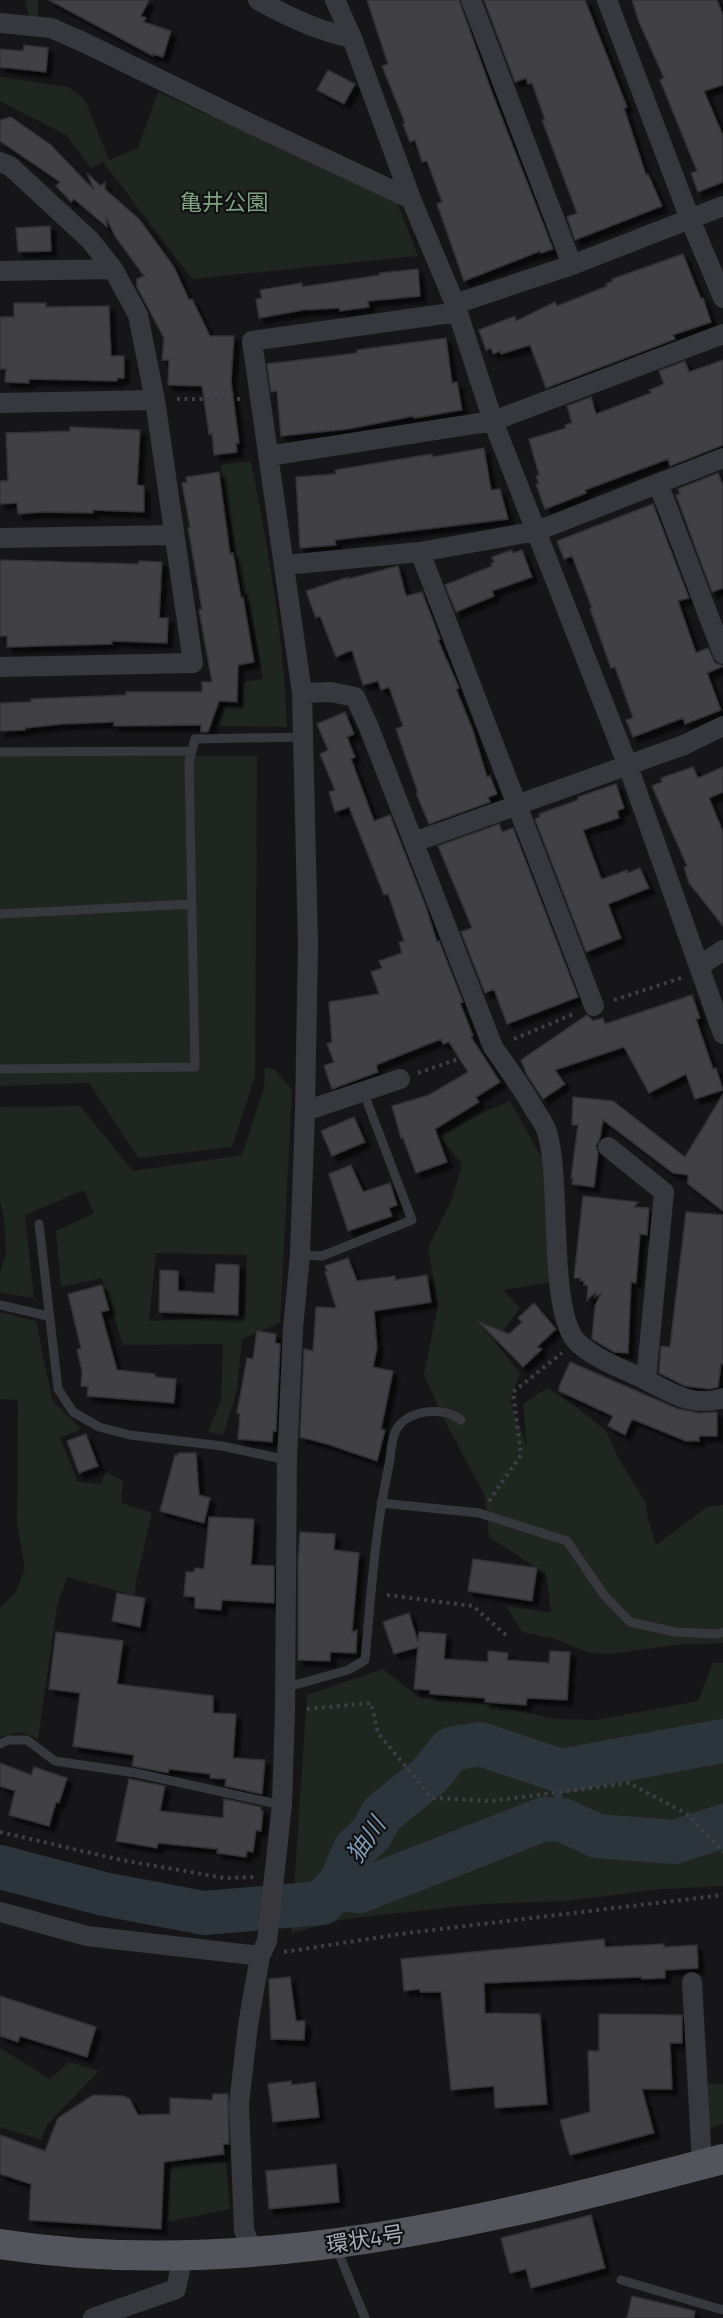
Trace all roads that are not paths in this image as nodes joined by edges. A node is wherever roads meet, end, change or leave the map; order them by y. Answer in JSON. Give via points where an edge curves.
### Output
{"nodes":[{"id":1,"x":258,"y":0,"type":"edge"},
{"id":2,"x":335,"y":0,"type":"edge"},
{"id":3,"x":471,"y":0,"type":"edge"},
{"id":4,"x":607,"y":0,"type":"edge"},
{"id":5,"x":0,"y":22,"type":"edge"},
{"id":6,"x":352,"y":38,"type":"junction"},
{"id":7,"x":0,"y":162,"type":"edge"},
{"id":8,"x":411,"y":199,"type":"junction"},
{"id":9,"x":723,"y":206,"type":"edge"},
{"id":10,"x":690,"y":219,"type":"junction"},
{"id":11,"x":572,"y":265,"type":"junction"},
{"id":12,"x":113,"y":269,"type":"junction"},
{"id":13,"x":0,"y":272,"type":"edge"},
{"id":14,"x":723,"y":298,"type":"edge"},
{"id":15,"x":456,"y":308,"type":"junction"},
{"id":16,"x":723,"y":334,"type":"edge"},
{"id":17,"x":155,"y":400,"type":"junction"},
{"id":18,"x":0,"y":403,"type":"edge"},
{"id":19,"x":493,"y":422,"type":"junction"},
{"id":20,"x":268,"y":456,"type":"junction"},
{"id":21,"x":723,"y":458,"type":"edge"},
{"id":22,"x":658,"y":483,"type":"junction"},
{"id":23,"x":537,"y":531,"type":"junction"},
{"id":24,"x":174,"y":535,"type":"junction"},
{"id":25,"x":0,"y":538,"type":"edge"},
{"id":26,"x":420,"y":552,"type":"junction"},
{"id":27,"x":285,"y":566,"type":"junction"},
{"id":28,"x":723,"y":654,"type":"edge"},
{"id":29,"x":0,"y":667,"type":"edge"},
{"id":30,"x":302,"y":693,"type":"junction"},
{"id":31,"x":723,"y":726,"type":"edge"},
{"id":32,"x":303,"y":737,"type":"junction"},
{"id":33,"x":192,"y":751,"type":"junction"},
{"id":34,"x":0,"y":752,"type":"edge"},
{"id":35,"x":628,"y":766,"type":"junction"},
{"id":36,"x":517,"y":805,"type":"junction"},
{"id":37,"x":414,"y":842,"type":"junction"},
{"id":38,"x":192,"y":904,"type":"junction"},
{"id":39,"x":0,"y":914,"type":"edge"},
{"id":40,"x":723,"y":950,"type":"edge"},
{"id":41,"x":700,"y":966,"type":"junction"},
{"id":42,"x":594,"y":1006,"type":"dead end"},
{"id":43,"x":723,"y":1034,"type":"edge"},
{"id":44,"x":0,"y":1069,"type":"edge"},
{"id":45,"x":400,"y":1079,"type":"road end"},
{"id":46,"x":363,"y":1091,"type":"junction"},
{"id":47,"x":305,"y":1111,"type":"junction"},
{"id":48,"x":609,"y":1147,"type":"dead end"},
{"id":49,"x":39,"y":1224,"type":"dead end"},
{"id":50,"x":300,"y":1255,"type":"junction"},
{"id":51,"x":0,"y":1305,"type":"edge"},
{"id":52,"x":48,"y":1316,"type":"junction"},
{"id":53,"x":646,"y":1380,"type":"junction"},
{"id":54,"x":723,"y":1398,"type":"edge"},
{"id":55,"x":461,"y":1420,"type":"dead end"},
{"id":56,"x":287,"y":1460,"type":"junction"},
{"id":57,"x":381,"y":1503,"type":"junction"},
{"id":58,"x":723,"y":1632,"type":"edge"},
{"id":59,"x":284,"y":1688,"type":"junction"},
{"id":60,"x":0,"y":1744,"type":"edge"},
{"id":61,"x":282,"y":1805,"type":"junction"},
{"id":62,"x":0,"y":1912,"type":"edge"},
{"id":63,"x":263,"y":1948,"type":"junction"},
{"id":64,"x":692,"y":1982,"type":"dead end"},
{"id":65,"x":712,"y":2162,"type":"edge"},
{"id":66,"x":0,"y":2244,"type":"edge"},
{"id":67,"x":253,"y":2253,"type":"junction"},
{"id":68,"x":183,"y":2256,"type":"junction"},
{"id":69,"x":341,"y":2259,"type":"dead end"},
{"id":70,"x":621,"y":2280,"type":"dead end"},
{"id":71,"x":723,"y":2310,"type":"edge"},
{"id":72,"x":93,"y":2318,"type":"edge"},
{"id":73,"x":365,"y":2318,"type":"edge"}],
"edges":[{"from":1,"to":6,"type":"street","via":[[326,33]]},
{"from":2,"to":6,"type":"street"},
{"from":3,"to":11,"type":"street"},
{"from":4,"to":10,"type":"street"},
{"from":5,"to":8,"type":"street","via":[[51,28]]},
{"from":6,"to":8,"type":"street"},
{"from":7,"to":12,"type":"street","via":[[10,166],[90,240]]},
{"from":8,"to":15,"type":"street"},
{"from":9,"to":10,"type":"street"},
{"from":10,"to":11,"type":"street"},
{"from":10,"to":14,"type":"street"},
{"from":11,"to":15,"type":"street"},
{"from":12,"to":13,"type":"street"},
{"from":12,"to":17,"type":"street","via":[[138,315]]},
{"from":15,"to":19,"type":"street"},
{"from":15,"to":20,"type":"street","via":[[252,340]]},
{"from":16,"to":19,"type":"street"},
{"from":17,"to":18,"type":"street"},
{"from":17,"to":24,"type":"street"},
{"from":19,"to":20,"type":"street"},
{"from":19,"to":23,"type":"street"},
{"from":20,"to":27,"type":"street"},
{"from":21,"to":22,"type":"street"},
{"from":22,"to":23,"type":"street"},
{"from":22,"to":28,"type":"street"},
{"from":23,"to":26,"type":"street"},
{"from":23,"to":35,"type":"street"},
{"from":24,"to":25,"type":"street"},
{"from":24,"to":29,"type":"street","via":[[193,663]]},
{"from":26,"to":27,"type":"street"},
{"from":26,"to":36,"type":"street"},
{"from":27,"to":30,"type":"street"},
{"from":30,"to":32,"type":"street"},
{"from":30,"to":37,"type":"street","via":[[331,692],[355,697]]},
{"from":31,"to":35,"type":"street"},
{"from":32,"to":33,"type":"lane","via":[[195,739]]},
{"from":32,"to":47,"type":"street","via":[[308,944]]},
{"from":33,"to":34,"type":"lane"},
{"from":33,"to":38,"type":"lane"},
{"from":35,"to":36,"type":"street"},
{"from":35,"to":41,"type":"street"},
{"from":36,"to":37,"type":"street"},
{"from":36,"to":42,"type":"street"},
{"from":37,"to":53,"type":"street","via":[[493,1047],[547,1131],[555,1179],[556,1244],[566,1322],[576,1342],[601,1359]]},
{"from":38,"to":39,"type":"lane"},
{"from":38,"to":44,"type":"lane","via":[[195,1067]]},
{"from":40,"to":41,"type":"street"},
{"from":41,"to":43,"type":"street"},
{"from":45,"to":46,"type":"street"},
{"from":46,"to":47,"type":"street"},
{"from":46,"to":50,"type":"lane","via":[[412,1220],[322,1256]]},
{"from":47,"to":50,"type":"street"},
{"from":48,"to":53,"type":"street","via":[[664,1192]]},
{"from":49,"to":52,"type":"lane"},
{"from":50,"to":56,"type":"street"},
{"from":51,"to":52,"type":"lane"},
{"from":52,"to":56,"type":"lane","via":[[58,1389],[73,1412],[99,1427],[130,1435],[222,1446]]},
{"from":53,"to":54,"type":"street","via":[[677,1397],[708,1402]]},
{"from":55,"to":57,"type":"lane","via":[[455,1415],[431,1411],[412,1415],[396,1430]]},
{"from":56,"to":59,"type":"street"},
{"from":57,"to":58,"type":"lane","via":[[479,1513],[567,1541],[604,1595],[630,1622],[675,1632]]},
{"from":57,"to":59,"type":"lane","via":[[365,1660],[348,1670]]},
{"from":59,"to":61,"type":"street"},
{"from":60,"to":61,"type":"lane","via":[[27,1740],[55,1761],[136,1773]]},
{"from":61,"to":63,"type":"street"},
{"from":62,"to":63,"type":"street","via":[[87,1936]]},
{"from":63,"to":67,"type":"street","via":[[248,2025],[239,2103],[244,2230]]},
{"from":64,"to":65,"type":"street"},
{"from":65,"to":67,"type":"main road","name":"環状4号","via":[[496,2216],[346,2243]]},
{"from":66,"to":68,"type":"main road","name":"環状4号","via":[[75,2252]]},
{"from":67,"to":68,"type":"main road","name":"環状4号"},
{"from":68,"to":72,"type":"street","via":[[176,2289]]},
{"from":69,"to":73,"type":"lane"},
{"from":70,"to":71,"type":"lane"}]}
